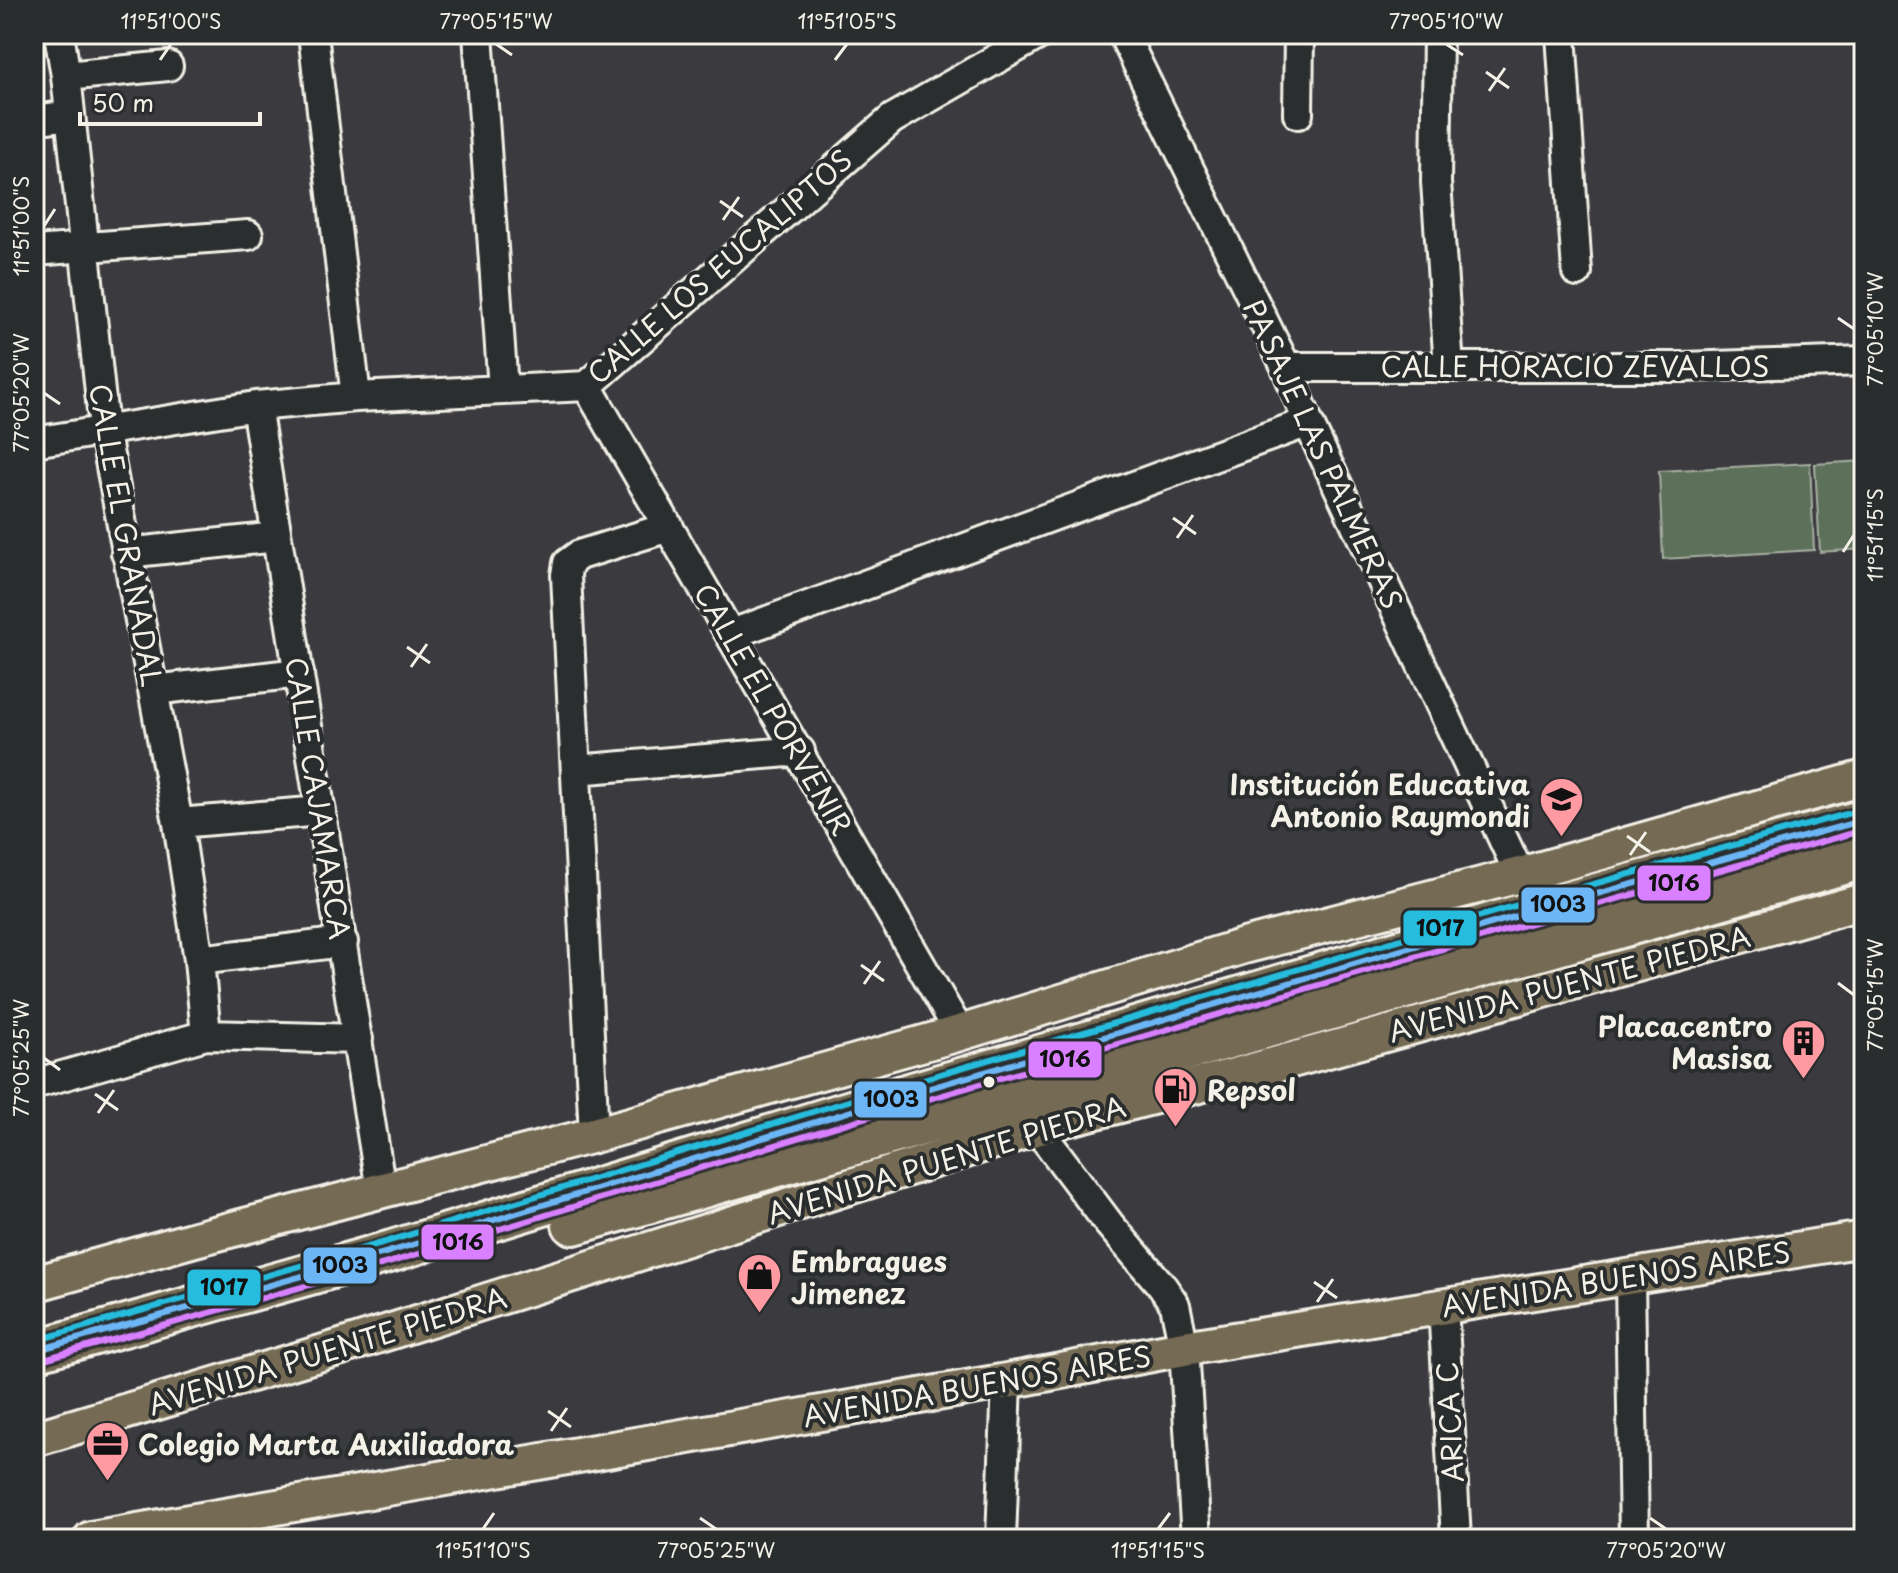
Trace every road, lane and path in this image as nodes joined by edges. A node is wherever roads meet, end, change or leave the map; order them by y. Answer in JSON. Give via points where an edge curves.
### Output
{"nodes":[{"id":1,"x":59,"y":34,"type":"edge"},
{"id":2,"x":313,"y":34,"type":"edge"},
{"id":3,"x":478,"y":34,"type":"edge"},
{"id":4,"x":1040,"y":34,"type":"edge"},
{"id":5,"x":1123,"y":34,"type":"edge"},
{"id":6,"x":1299,"y":34,"type":"edge"},
{"id":7,"x":1438,"y":34,"type":"edge"},
{"id":8,"x":1561,"y":34,"type":"edge"},
{"id":9,"x":168,"y":66,"type":"dead end"},
{"id":10,"x":66,"y":76,"type":"junction"},
{"id":11,"x":1298,"y":114,"type":"dead end"},
{"id":12,"x":70,"y":115,"type":"junction"},
{"id":13,"x":34,"y":120,"type":"edge"},
{"id":14,"x":248,"y":235,"type":"dead end"},
{"id":15,"x":85,"y":246,"type":"junction"},
{"id":16,"x":34,"y":251,"type":"edge"},
{"id":17,"x":1577,"y":272,"type":"dead end"},
{"id":18,"x":1864,"y":361,"type":"edge"},
{"id":19,"x":1286,"y":367,"type":"junction"},
{"id":20,"x":1449,"y":367,"type":"junction"},
{"id":21,"x":587,"y":386,"type":"junction"},
{"id":22,"x":503,"y":389,"type":"junction"},
{"id":23,"x":356,"y":397,"type":"junction"},
{"id":24,"x":256,"y":406,"type":"junction"},
{"id":25,"x":1308,"y":422,"type":"junction"},
{"id":26,"x":104,"y":429,"type":"junction"},
{"id":27,"x":34,"y":442,"type":"edge"},
{"id":28,"x":669,"y":527,"type":"junction"},
{"id":29,"x":277,"y":537,"type":"junction"},
{"id":30,"x":126,"y":553,"type":"junction"},
{"id":31,"x":732,"y":634,"type":"junction"},
{"id":32,"x":299,"y":673,"type":"junction"},
{"id":33,"x":154,"y":690,"type":"junction"},
{"id":34,"x":800,"y":751,"type":"junction"},
{"id":35,"x":576,"y":770,"type":"junction"},
{"id":36,"x":1864,"y":778,"type":"edge"},
{"id":37,"x":321,"y":811,"type":"junction"},
{"id":38,"x":1864,"y":820,"type":"edge"},
{"id":39,"x":178,"y":823,"type":"junction"},
{"id":40,"x":1864,"y":858,"type":"edge"},
{"id":41,"x":1520,"y":875,"type":"junction"},
{"id":42,"x":1864,"y":901,"type":"edge"},
{"id":43,"x":343,"y":942,"type":"junction"},
{"id":44,"x":199,"y":960,"type":"junction"},
{"id":45,"x":960,"y":1033,"type":"junction"},
{"id":46,"x":206,"y":1035,"type":"junction"},
{"id":47,"x":358,"y":1039,"type":"junction"},
{"id":48,"x":34,"y":1084,"type":"edge"},
{"id":49,"x":1028,"y":1113,"type":"junction"},
{"id":50,"x":594,"y":1135,"type":"junction"},
{"id":51,"x":381,"y":1190,"type":"junction"},
{"id":52,"x":1864,"y":1239,"type":"edge"},
{"id":53,"x":1630,"y":1278,"type":"junction"},
{"id":54,"x":34,"y":1284,"type":"edge"},
{"id":55,"x":1443,"y":1305,"type":"junction"},
{"id":56,"x":1184,"y":1348,"type":"junction"},
{"id":57,"x":34,"y":1351,"type":"edge"},
{"id":58,"x":34,"y":1377,"type":"edge"},
{"id":59,"x":1007,"y":1381,"type":"junction"},
{"id":60,"x":34,"y":1439,"type":"edge"},
{"id":61,"x":214,"y":1528,"type":"edge"},
{"id":62,"x":91,"y":1539,"type":"edge"},
{"id":63,"x":1001,"y":1539,"type":"edge"},
{"id":64,"x":1196,"y":1539,"type":"edge"},
{"id":65,"x":1456,"y":1539,"type":"edge"},
{"id":66,"x":1634,"y":1539,"type":"edge"}],
"edges":[{"from":1,"to":10,"type":"street","name":"CALLE EL GRANADAL"},
{"from":2,"to":23,"type":"street"},
{"from":3,"to":22,"type":"street"},
{"from":4,"to":21,"type":"street","name":"CALLE LOS EUCALIPTOS","via":[[892,119]]},
{"from":5,"to":19,"type":"street","name":"PASAJE LAS PALMERAS"},
{"from":6,"to":11,"type":"street"},
{"from":7,"to":20,"type":"street","via":[[1436,182]]},
{"from":8,"to":17,"type":"street"},
{"from":9,"to":10,"type":"street"},
{"from":10,"to":12,"type":"street","name":"CALLE EL GRANADAL"},
{"from":12,"to":13,"type":"street"},
{"from":12,"to":15,"type":"street","name":"CALLE EL GRANADAL"},
{"from":14,"to":15,"type":"street"},
{"from":15,"to":16,"type":"street"},
{"from":15,"to":26,"type":"street","name":"CALLE EL GRANADAL"},
{"from":18,"to":20,"type":"street","name":"CALLE HORACIO ZEVALLOS"},
{"from":19,"to":20,"type":"street","name":"CALLE HORACIO ZEVALLOS"},
{"from":19,"to":25,"type":"street","name":"PASAJE LAS PALMERAS"},
{"from":21,"to":22,"type":"street","name":"CALLE LOS EUCALIPTOS"},
{"from":21,"to":28,"type":"street","name":"CALLE EL PORVENIR"},
{"from":22,"to":23,"type":"street","name":"CALLE LOS EUCALIPTOS"},
{"from":23,"to":24,"type":"street","name":"CALLE LOS EUCALIPTOS"},
{"from":24,"to":26,"type":"street","name":"CALLE LOS EUCALIPTOS"},
{"from":24,"to":29,"type":"street","name":"CALLE CAJAMARCA"},
{"from":25,"to":31,"type":"street"},
{"from":25,"to":41,"type":"street","name":"PASAJE LAS PALMERAS"},
{"from":26,"to":27,"type":"street","name":"CALLE LOS EUCALIPTOS"},
{"from":26,"to":30,"type":"street","name":"CALLE EL GRANADAL"},
{"from":28,"to":31,"type":"street","name":"CALLE EL PORVENIR"},
{"from":28,"to":35,"type":"street","via":[[568,563]]},
{"from":29,"to":30,"type":"street"},
{"from":29,"to":32,"type":"street","name":"CALLE CAJAMARCA"},
{"from":30,"to":33,"type":"street","name":"CALLE EL GRANADAL"},
{"from":31,"to":34,"type":"street","name":"CALLE EL PORVENIR"},
{"from":32,"to":33,"type":"street"},
{"from":32,"to":37,"type":"street","name":"CALLE CAJAMARCA"},
{"from":33,"to":39,"type":"street","name":"CALLE EL GRANADAL"},
{"from":34,"to":35,"type":"street"},
{"from":34,"to":45,"type":"street","name":"CALLE EL PORVENIR"},
{"from":35,"to":50,"type":"street"},
{"from":36,"to":41,"type":"main road"},
{"from":37,"to":39,"type":"street"},
{"from":37,"to":43,"type":"street","name":"CALLE CAJAMARCA"},
{"from":38,"to":57,"type":"highway","via":[[1506,919],[392,1251]]},
{"from":39,"to":44,"type":"street","name":"CALLE EL GRANADAL"},
{"from":40,"to":49,"type":"highway"},
{"from":41,"to":45,"type":"main road","via":[[1244,946]]},
{"from":42,"to":49,"type":"main road","name":"AVENIDA PUENTE PIEDRA"},
{"from":43,"to":44,"type":"street"},
{"from":43,"to":47,"type":"street","name":"CALLE CAJAMARCA"},
{"from":44,"to":46,"type":"street","name":"CALLE EL GRANADAL"},
{"from":45,"to":50,"type":"main road"},
{"from":46,"to":47,"type":"street"},
{"from":46,"to":48,"type":"street"},
{"from":47,"to":51,"type":"street","name":"CALLE CAJAMARCA"},
{"from":49,"to":56,"type":"street","via":[[1175,1305]]},
{"from":49,"to":58,"type":"highway"},
{"from":49,"to":60,"type":"main road","name":"AVENIDA PUENTE PIEDRA","via":[[341,1347]]},
{"from":50,"to":51,"type":"main road"},
{"from":51,"to":54,"type":"main road"},
{"from":52,"to":53,"type":"main road","name":"AVENIDA BUENOS AIRES"},
{"from":53,"to":55,"type":"main road","name":"AVENIDA BUENOS AIRES"},
{"from":53,"to":66,"type":"street"},
{"from":55,"to":56,"type":"main road","name":"AVENIDA BUENOS AIRES"},
{"from":55,"to":65,"type":"street","name":"ARICA C"},
{"from":56,"to":59,"type":"main road","name":"AVENIDA BUENOS AIRES"},
{"from":56,"to":64,"type":"street"},
{"from":59,"to":61,"type":"main road","name":"AVENIDA BUENOS AIRES"},
{"from":59,"to":63,"type":"street"},
{"from":61,"to":62,"type":"main road","name":"AVENIDA BUENOS AIRES"}]}
